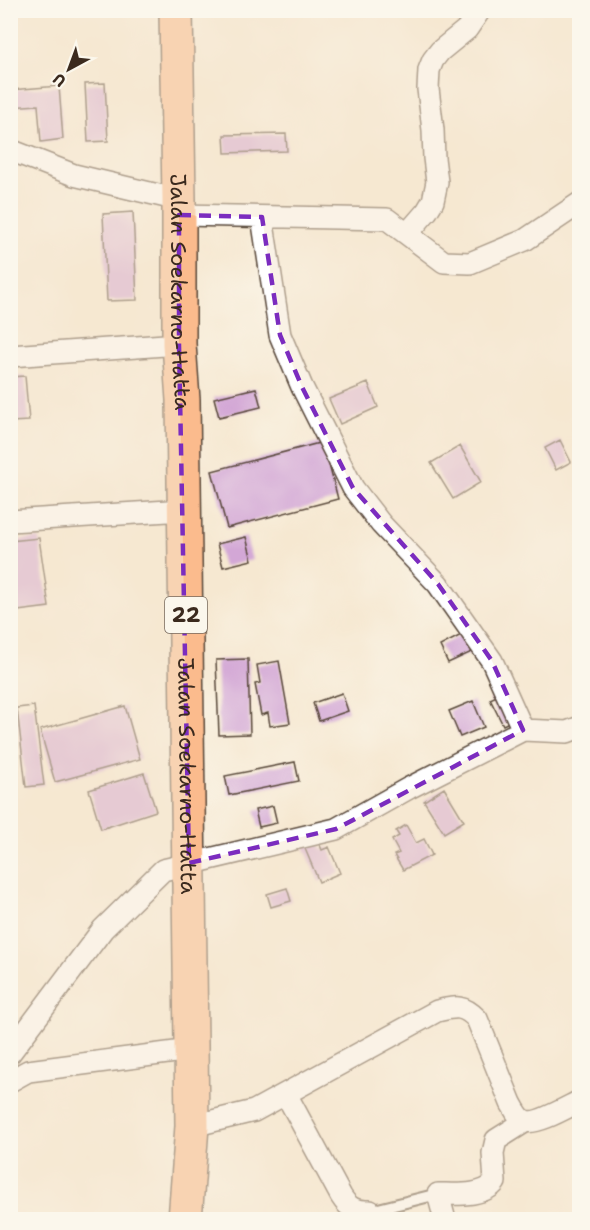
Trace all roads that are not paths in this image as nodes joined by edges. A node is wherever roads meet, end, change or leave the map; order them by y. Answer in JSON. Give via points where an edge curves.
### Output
{"nodes":[{"id":1,"x":176,"y":10,"type":"edge"},
{"id":2,"x":480,"y":10,"type":"edge"},
{"id":3,"x":10,"y":150,"type":"edge"},
{"id":4,"x":579,"y":203,"type":"edge"},
{"id":5,"x":179,"y":208,"type":"junction"},
{"id":6,"x":262,"y":217,"type":"junction"},
{"id":7,"x":407,"y":234,"type":"junction"},
{"id":8,"x":178,"y":344,"type":"junction"},
{"id":9,"x":10,"y":356,"type":"edge"},
{"id":10,"x":184,"y":510,"type":"junction"},
{"id":11,"x":10,"y":521,"type":"edge"},
{"id":12,"x":579,"y":728,"type":"edge"},
{"id":13,"x":523,"y":730,"type":"junction"},
{"id":14,"x":189,"y":864,"type":"junction"},
{"id":15,"x":191,"y":1050,"type":"junction"},
{"id":16,"x":10,"y":1053,"type":"edge"},
{"id":17,"x":10,"y":1081,"type":"edge"},
{"id":18,"x":286,"y":1094,"type":"junction"},
{"id":19,"x":579,"y":1101,"type":"edge"},
{"id":20,"x":525,"y":1121,"type":"junction"},
{"id":21,"x":192,"y":1126,"type":"junction"},
{"id":22,"x":438,"y":1194,"type":"junction"},
{"id":23,"x":371,"y":1215,"type":"edge"},
{"id":24,"x":185,"y":1220,"type":"edge"},
{"id":25,"x":445,"y":1220,"type":"edge"}],
"edges":[{"from":1,"to":5,"type":"highway","name":"Jalan Soekarno-Hatta","number":"22"},
{"from":2,"to":7,"type":"street","via":[[466,29],[440,51],[429,70],[436,182],[430,206]]},
{"from":3,"to":5,"type":"street"},
{"from":4,"to":7,"type":"street","via":[[525,240],[470,263],[444,262]]},
{"from":5,"to":6,"type":"street"},
{"from":5,"to":8,"type":"highway","name":"Jalan Soekarno-Hatta","number":"22"},
{"from":6,"to":7,"type":"street","via":[[387,219]]},
{"from":6,"to":13,"type":"street","via":[[280,334],[307,398],[353,488],[438,584],[492,661]]},
{"from":8,"to":9,"type":"street"},
{"from":8,"to":10,"type":"highway","name":"Jalan Soekarno-Hatta","number":"22"},
{"from":10,"to":11,"type":"street"},
{"from":10,"to":14,"type":"highway","name":"Jalan Soekarno-Hatta","number":"22"},
{"from":12,"to":13,"type":"street","via":[[567,732]]},
{"from":13,"to":14,"type":"street","via":[[336,829]]},
{"from":14,"to":15,"type":"highway","name":"Jalan Soekarno-Hatta","number":"22"},
{"from":14,"to":16,"type":"street","via":[[163,870],[103,929]]},
{"from":15,"to":17,"type":"street","via":[[28,1071]]},
{"from":15,"to":21,"type":"highway","name":"Jalan Soekarno-Hatta","number":"22"},
{"from":18,"to":20,"type":"street","via":[[437,1011],[458,1006],[477,1019],[511,1103]]},
{"from":18,"to":21,"type":"street","via":[[254,1111]]},
{"from":18,"to":23,"type":"street","via":[[348,1207]]},
{"from":19,"to":20,"type":"street","via":[[540,1120]]},
{"from":20,"to":22,"type":"street","via":[[496,1140],[492,1185],[476,1191]]},
{"from":21,"to":24,"type":"highway","name":"Jalan Soekarno-Hatta","number":"22"},
{"from":22,"to":23,"type":"lane"},
{"from":22,"to":25,"type":"street"}]}
